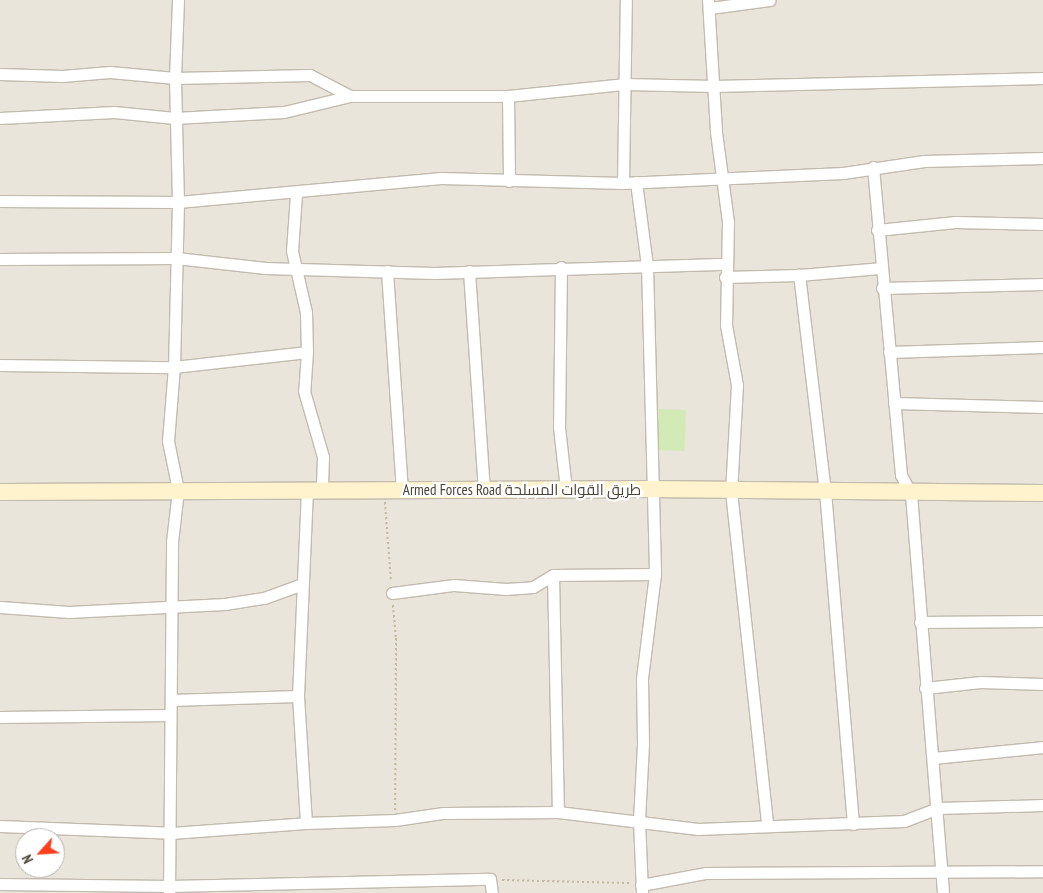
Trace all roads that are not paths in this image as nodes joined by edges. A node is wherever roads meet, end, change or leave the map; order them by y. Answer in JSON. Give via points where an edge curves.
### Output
{"nodes":[{"id":1,"x":178,"y":0,"type":"edge"},
{"id":2,"x":626,"y":0,"type":"edge"},
{"id":3,"x":770,"y":0,"type":"edge"},
{"id":4,"x":709,"y":4,"type":"edge"},
{"id":5,"x":0,"y":74,"type":"edge"},
{"id":6,"x":174,"y":78,"type":"junction"},
{"id":7,"x":1043,"y":78,"type":"edge"},
{"id":8,"x":625,"y":84,"type":"junction"},
{"id":9,"x":714,"y":86,"type":"junction"},
{"id":10,"x":350,"y":96,"type":"junction"},
{"id":11,"x":508,"y":96,"type":"junction"},
{"id":12,"x":0,"y":118,"type":"edge"},
{"id":13,"x":175,"y":118,"type":"junction"},
{"id":14,"x":1043,"y":158,"type":"edge"},
{"id":15,"x":873,"y":167,"type":"junction"},
{"id":16,"x":723,"y":178,"type":"junction"},
{"id":17,"x":509,"y":181,"type":"junction"},
{"id":18,"x":636,"y":182,"type":"junction"},
{"id":19,"x":623,"y":183,"type":"junction"},
{"id":20,"x":296,"y":194,"type":"junction"},
{"id":21,"x":0,"y":201,"type":"edge"},
{"id":22,"x":178,"y":202,"type":"junction"},
{"id":23,"x":1043,"y":224,"type":"edge"},
{"id":24,"x":877,"y":230,"type":"junction"},
{"id":25,"x":176,"y":258,"type":"junction"},
{"id":26,"x":0,"y":259,"type":"edge"},
{"id":27,"x":727,"y":264,"type":"junction"},
{"id":28,"x":647,"y":265,"type":"junction"},
{"id":29,"x":561,"y":267,"type":"junction"},
{"id":30,"x":880,"y":268,"type":"junction"},
{"id":31,"x":297,"y":269,"type":"junction"},
{"id":32,"x":386,"y":271,"type":"junction"},
{"id":33,"x":470,"y":271,"type":"junction"},
{"id":34,"x":799,"y":275,"type":"junction"},
{"id":35,"x":725,"y":277,"type":"junction"},
{"id":36,"x":1043,"y":284,"type":"edge"},
{"id":37,"x":882,"y":288,"type":"junction"},
{"id":38,"x":1043,"y":347,"type":"edge"},
{"id":39,"x":308,"y":352,"type":"junction"},
{"id":40,"x":889,"y":352,"type":"junction"},
{"id":41,"x":0,"y":365,"type":"edge"},
{"id":42,"x":174,"y":367,"type":"junction"},
{"id":43,"x":894,"y":403,"type":"junction"},
{"id":44,"x":1043,"y":407,"type":"edge"},
{"id":45,"x":651,"y":489,"type":"junction"},
{"id":46,"x":178,"y":490,"type":"junction"},
{"id":47,"x":314,"y":490,"type":"junction"},
{"id":48,"x":394,"y":490,"type":"junction"},
{"id":49,"x":484,"y":490,"type":"junction"},
{"id":50,"x":566,"y":490,"type":"junction"},
{"id":51,"x":731,"y":491,"type":"junction"},
{"id":52,"x":0,"y":492,"type":"edge"},
{"id":53,"x":825,"y":492,"type":"junction"},
{"id":54,"x":1043,"y":493,"type":"edge"},
{"id":55,"x":911,"y":494,"type":"junction"},
{"id":56,"x":655,"y":574,"type":"junction"},
{"id":57,"x":554,"y":576,"type":"junction"},
{"id":58,"x":300,"y":585,"type":"junction"},
{"id":59,"x":392,"y":593,"type":"road end"},
{"id":60,"x":0,"y":607,"type":"edge"},
{"id":61,"x":172,"y":608,"type":"junction"},
{"id":62,"x":1043,"y":621,"type":"edge"},
{"id":63,"x":920,"y":622,"type":"junction"},
{"id":64,"x":1043,"y":684,"type":"edge"},
{"id":65,"x":925,"y":688,"type":"junction"},
{"id":66,"x":298,"y":696,"type":"junction"},
{"id":67,"x":171,"y":700,"type":"junction"},
{"id":68,"x":169,"y":715,"type":"junction"},
{"id":69,"x":0,"y":717,"type":"edge"},
{"id":70,"x":1043,"y":747,"type":"edge"},
{"id":71,"x":934,"y":758,"type":"junction"},
{"id":72,"x":1043,"y":806,"type":"edge"},
{"id":73,"x":938,"y":808,"type":"junction"},
{"id":74,"x":558,"y":812,"type":"junction"},
{"id":75,"x":639,"y":820,"type":"junction"},
{"id":76,"x":306,"y":822,"type":"junction"},
{"id":77,"x":768,"y":824,"type":"junction"},
{"id":78,"x":853,"y":824,"type":"junction"},
{"id":79,"x":0,"y":826,"type":"edge"},
{"id":80,"x":171,"y":833,"type":"junction"},
{"id":81,"x":941,"y":870,"type":"junction"},
{"id":82,"x":1043,"y":871,"type":"edge"},
{"id":83,"x":0,"y":884,"type":"edge"},
{"id":84,"x":170,"y":889,"type":"edge"},
{"id":85,"x":642,"y":889,"type":"edge"},
{"id":86,"x":492,"y":893,"type":"edge"},
{"id":87,"x":943,"y":893,"type":"edge"}],
"edges":[{"from":1,"to":6,"type":"street"},
{"from":2,"to":8,"type":"street"},
{"from":3,"to":4,"type":"street"},
{"from":4,"to":9,"type":"street"},
{"from":5,"to":6,"type":"street","via":[[62,76],[110,72]]},
{"from":6,"to":10,"type":"street","via":[[310,75]]},
{"from":6,"to":13,"type":"street"},
{"from":7,"to":9,"type":"street"},
{"from":8,"to":9,"type":"street"},
{"from":8,"to":11,"type":"street"},
{"from":8,"to":19,"type":"street"},
{"from":9,"to":16,"type":"street"},
{"from":10,"to":11,"type":"street"},
{"from":10,"to":13,"type":"street","via":[[284,112]]},
{"from":11,"to":17,"type":"street"},
{"from":12,"to":13,"type":"street","via":[[114,112]]},
{"from":13,"to":22,"type":"street"},
{"from":14,"to":15,"type":"street","via":[[924,161]]},
{"from":15,"to":16,"type":"street","via":[[843,173]]},
{"from":15,"to":24,"type":"street"},
{"from":16,"to":18,"type":"street"},
{"from":16,"to":27,"type":"street","via":[[729,231]]},
{"from":17,"to":19,"type":"street"},
{"from":17,"to":20,"type":"street","via":[[441,178]]},
{"from":18,"to":19,"type":"street"},
{"from":18,"to":28,"type":"street"},
{"from":20,"to":22,"type":"street"},
{"from":20,"to":31,"type":"street","via":[[292,251]]},
{"from":21,"to":22,"type":"street"},
{"from":22,"to":25,"type":"street"},
{"from":23,"to":24,"type":"street","via":[[956,222]]},
{"from":24,"to":30,"type":"street"},
{"from":25,"to":26,"type":"street"},
{"from":25,"to":31,"type":"street","via":[[233,266]]},
{"from":25,"to":42,"type":"street"},
{"from":27,"to":28,"type":"street"},
{"from":27,"to":35,"type":"street"},
{"from":28,"to":29,"type":"street"},
{"from":28,"to":45,"type":"street"},
{"from":29,"to":33,"type":"street"},
{"from":29,"to":50,"type":"street","via":[[559,427]]},
{"from":30,"to":34,"type":"street"},
{"from":30,"to":37,"type":"street"},
{"from":31,"to":32,"type":"street"},
{"from":31,"to":39,"type":"street","via":[[306,312]]},
{"from":32,"to":33,"type":"street","via":[[434,274]]},
{"from":32,"to":48,"type":"street"},
{"from":33,"to":49,"type":"street"},
{"from":34,"to":35,"type":"street"},
{"from":34,"to":53,"type":"street"},
{"from":35,"to":51,"type":"street","via":[[726,325],[737,385]]},
{"from":36,"to":37,"type":"street"},
{"from":37,"to":40,"type":"street"},
{"from":38,"to":40,"type":"street"},
{"from":39,"to":42,"type":"street"},
{"from":39,"to":47,"type":"street","via":[[304,391],[323,457]]},
{"from":40,"to":43,"type":"street"},
{"from":41,"to":42,"type":"street"},
{"from":42,"to":46,"type":"street","via":[[168,441]]},
{"from":43,"to":44,"type":"street"},
{"from":43,"to":55,"type":"street","via":[[901,476]]},
{"from":45,"to":50,"type":"street","name":"Armed Forces Road طريق القوات المسلحة"},
{"from":45,"to":51,"type":"street","name":"Armed Forces Road طريق القوات المسلحة"},
{"from":45,"to":56,"type":"street"},
{"from":46,"to":47,"type":"street","name":"Armed Forces Road طريق القوات المسلحة"},
{"from":46,"to":52,"type":"street","name":"Armed Forces Road طريق القوات المسلحة"},
{"from":46,"to":61,"type":"street","via":[[172,542]]},
{"from":47,"to":48,"type":"street","name":"Armed Forces Road طريق القوات المسلحة"},
{"from":47,"to":58,"type":"street"},
{"from":48,"to":49,"type":"street","name":"Armed Forces Road طريق القوات المسلحة"},
{"from":49,"to":50,"type":"street","name":"Armed Forces Road طريق القوات المسلحة"},
{"from":51,"to":53,"type":"street","name":"Armed Forces Road طريق القوات المسلحة"},
{"from":51,"to":77,"type":"street"},
{"from":53,"to":55,"type":"street","name":"Armed Forces Road طريق القوات المسلحة"},
{"from":53,"to":78,"type":"street"},
{"from":54,"to":55,"type":"street","name":"Armed Forces Road طريق القوات المسلحة"},
{"from":55,"to":63,"type":"street"},
{"from":56,"to":57,"type":"street"},
{"from":56,"to":75,"type":"street","via":[[642,671]]},
{"from":57,"to":59,"type":"street","via":[[533,587],[506,589],[454,585]]},
{"from":57,"to":74,"type":"street"},
{"from":58,"to":61,"type":"street","via":[[264,598]]},
{"from":58,"to":66,"type":"street"},
{"from":60,"to":61,"type":"street","via":[[69,612]]},
{"from":61,"to":67,"type":"street"},
{"from":62,"to":63,"type":"street"},
{"from":63,"to":65,"type":"street"},
{"from":64,"to":65,"type":"street","via":[[981,682]]},
{"from":65,"to":71,"type":"street"},
{"from":66,"to":67,"type":"street"},
{"from":66,"to":76,"type":"street"},
{"from":67,"to":68,"type":"street"},
{"from":68,"to":69,"type":"street"},
{"from":68,"to":80,"type":"street"},
{"from":70,"to":71,"type":"street"},
{"from":71,"to":73,"type":"street"},
{"from":72,"to":73,"type":"street"},
{"from":73,"to":78,"type":"street","via":[[904,821]]},
{"from":73,"to":81,"type":"street"},
{"from":74,"to":75,"type":"street"},
{"from":74,"to":76,"type":"street","via":[[442,813],[395,820]]},
{"from":75,"to":77,"type":"street","via":[[667,827],[698,829]]},
{"from":75,"to":85,"type":"street"},
{"from":76,"to":80,"type":"street"},
{"from":77,"to":78,"type":"street"},
{"from":79,"to":80,"type":"street"},
{"from":80,"to":84,"type":"street"},
{"from":81,"to":82,"type":"street"},
{"from":81,"to":85,"type":"street","via":[[705,873]]},
{"from":81,"to":87,"type":"street"},
{"from":83,"to":84,"type":"street"},
{"from":84,"to":86,"type":"street","via":[[490,879]]}]}
